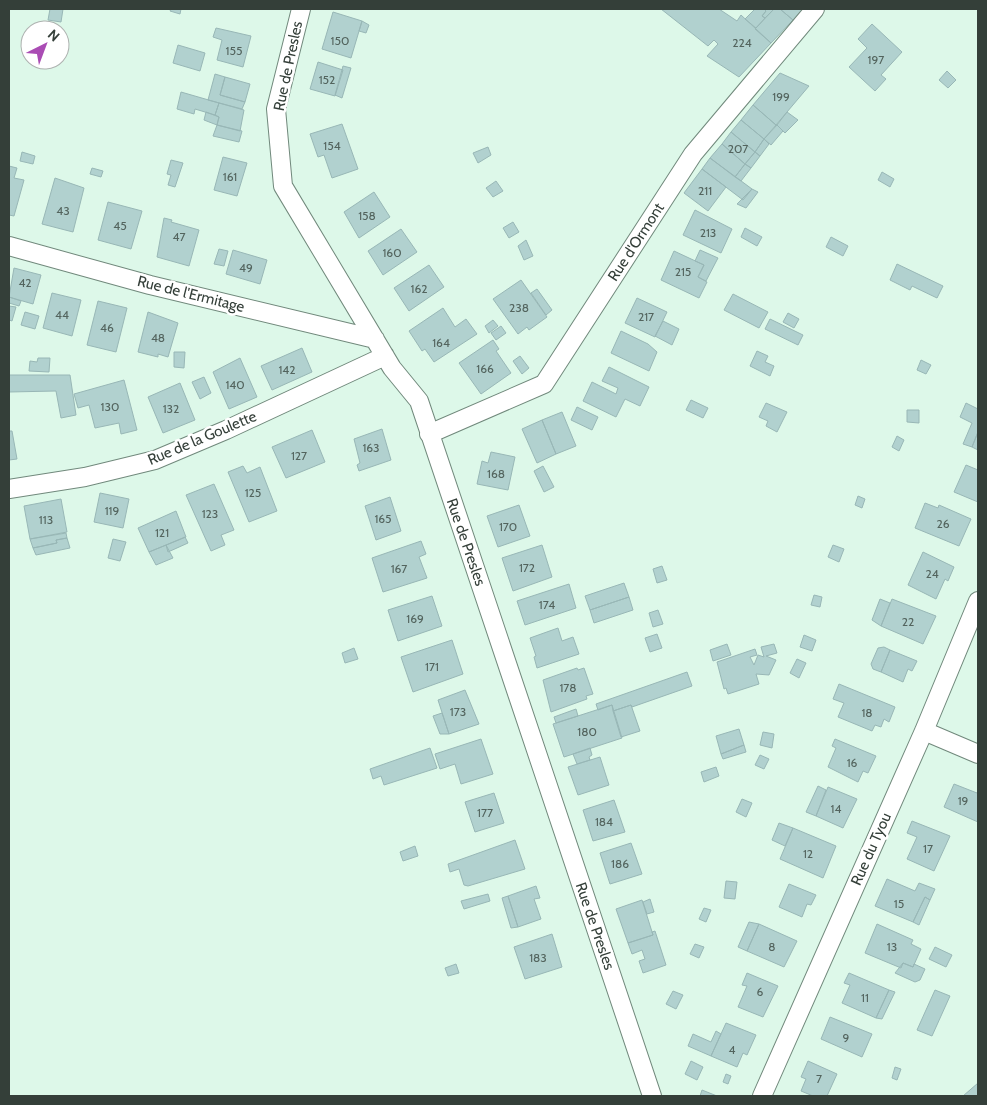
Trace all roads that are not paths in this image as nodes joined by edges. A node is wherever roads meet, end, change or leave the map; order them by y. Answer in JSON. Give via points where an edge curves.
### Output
{"nodes":[{"id":1,"x":301,"y":9,"type":"edge"},
{"id":2,"x":815,"y":9,"type":"edge"},
{"id":3,"x":9,"y":246,"type":"edge"},
{"id":4,"x":375,"y":339,"type":"junction"},
{"id":5,"x":385,"y":356,"type":"junction"},
{"id":6,"x":429,"y":434,"type":"junction"},
{"id":7,"x":9,"y":489,"type":"edge"},
{"id":8,"x":978,"y":600,"type":"edge"},
{"id":9,"x":924,"y":731,"type":"junction"},
{"id":10,"x":978,"y":754,"type":"edge"},
{"id":11,"x":652,"y":1096,"type":"edge"},
{"id":12,"x":762,"y":1096,"type":"edge"}],
"edges":[{"from":1,"to":4,"type":"street","name":"Rue de Presles","via":[[276,109],[283,186]]},
{"from":2,"to":6,"type":"street","name":"Rue d'Ormont","via":[[693,154],[544,384]]},
{"from":3,"to":4,"type":"street","name":"Rue de l'Ermitage","via":[[150,285]]},
{"from":4,"to":5,"type":"street","name":"Rue de Presles"},
{"from":5,"to":6,"type":"street","name":"Rue de Presles","via":[[419,401]]},
{"from":5,"to":7,"type":"street","name":"Rue de la Goulette","via":[[155,460],[85,477]]},
{"from":6,"to":11,"type":"street","name":"Rue de Presles"},
{"from":8,"to":9,"type":"street","name":"Rue du Tyou"},
{"from":9,"to":10,"type":"street"},
{"from":9,"to":12,"type":"street","name":"Rue du Tyou"}]}
